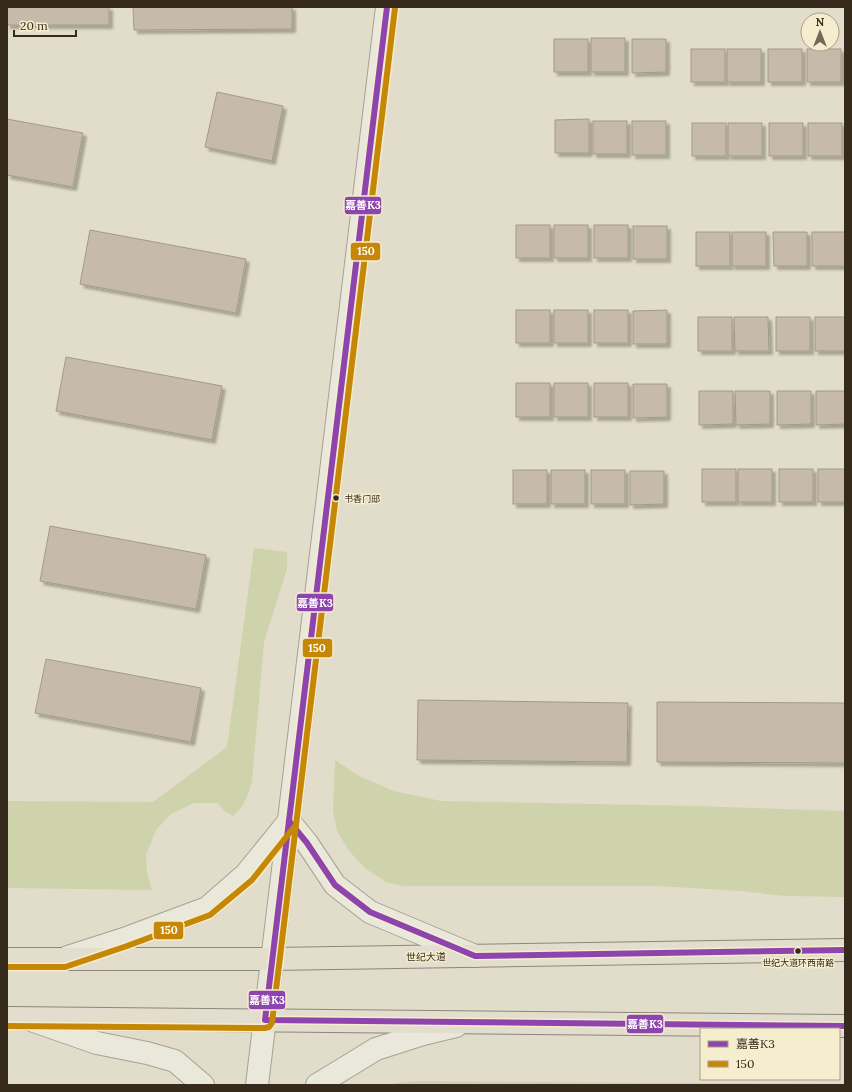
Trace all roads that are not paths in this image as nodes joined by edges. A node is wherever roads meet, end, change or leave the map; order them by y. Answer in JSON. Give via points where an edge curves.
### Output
{"nodes":[{"id":1,"x":387,"y":7,"type":"edge"},
{"id":2,"x":289,"y":821,"type":"junction"},
{"id":3,"x":845,"y":950,"type":"edge"},
{"id":4,"x":475,"y":956,"type":"junction"},
{"id":5,"x":7,"y":958,"type":"edge"},
{"id":6,"x":63,"y":959,"type":"junction"},
{"id":7,"x":272,"y":959,"type":"junction"},
{"id":8,"x":17,"y":1019,"type":"edge"},
{"id":9,"x":265,"y":1020,"type":"junction"},
{"id":10,"x":473,"y":1022,"type":"junction"},
{"id":11,"x":845,"y":1026,"type":"edge"},
{"id":12,"x":203,"y":1085,"type":"edge"},
{"id":13,"x":257,"y":1085,"type":"edge"},
{"id":14,"x":317,"y":1085,"type":"edge"}],
"edges":[{"from":1,"to":2,"type":"street"},
{"from":2,"to":4,"type":"street","via":[[307,843],[334,885],[370,912]]},
{"from":2,"to":6,"type":"street","via":[[246,874],[207,908]]},
{"from":2,"to":7,"type":"street"},
{"from":3,"to":4,"type":"main road","name":"世纪大道"},
{"from":4,"to":7,"type":"main road","name":"世纪大道"},
{"from":5,"to":6,"type":"main road","name":"世纪大道"},
{"from":6,"to":7,"type":"main road","name":"世纪大道"},
{"from":7,"to":9,"type":"street"},
{"from":8,"to":9,"type":"main road"},
{"from":8,"to":12,"type":"street","via":[[97,1043],[175,1061]]},
{"from":9,"to":10,"type":"main road"},
{"from":9,"to":13,"type":"street"},
{"from":10,"to":11,"type":"main road"},
{"from":10,"to":14,"type":"street","via":[[376,1049]]}]}
